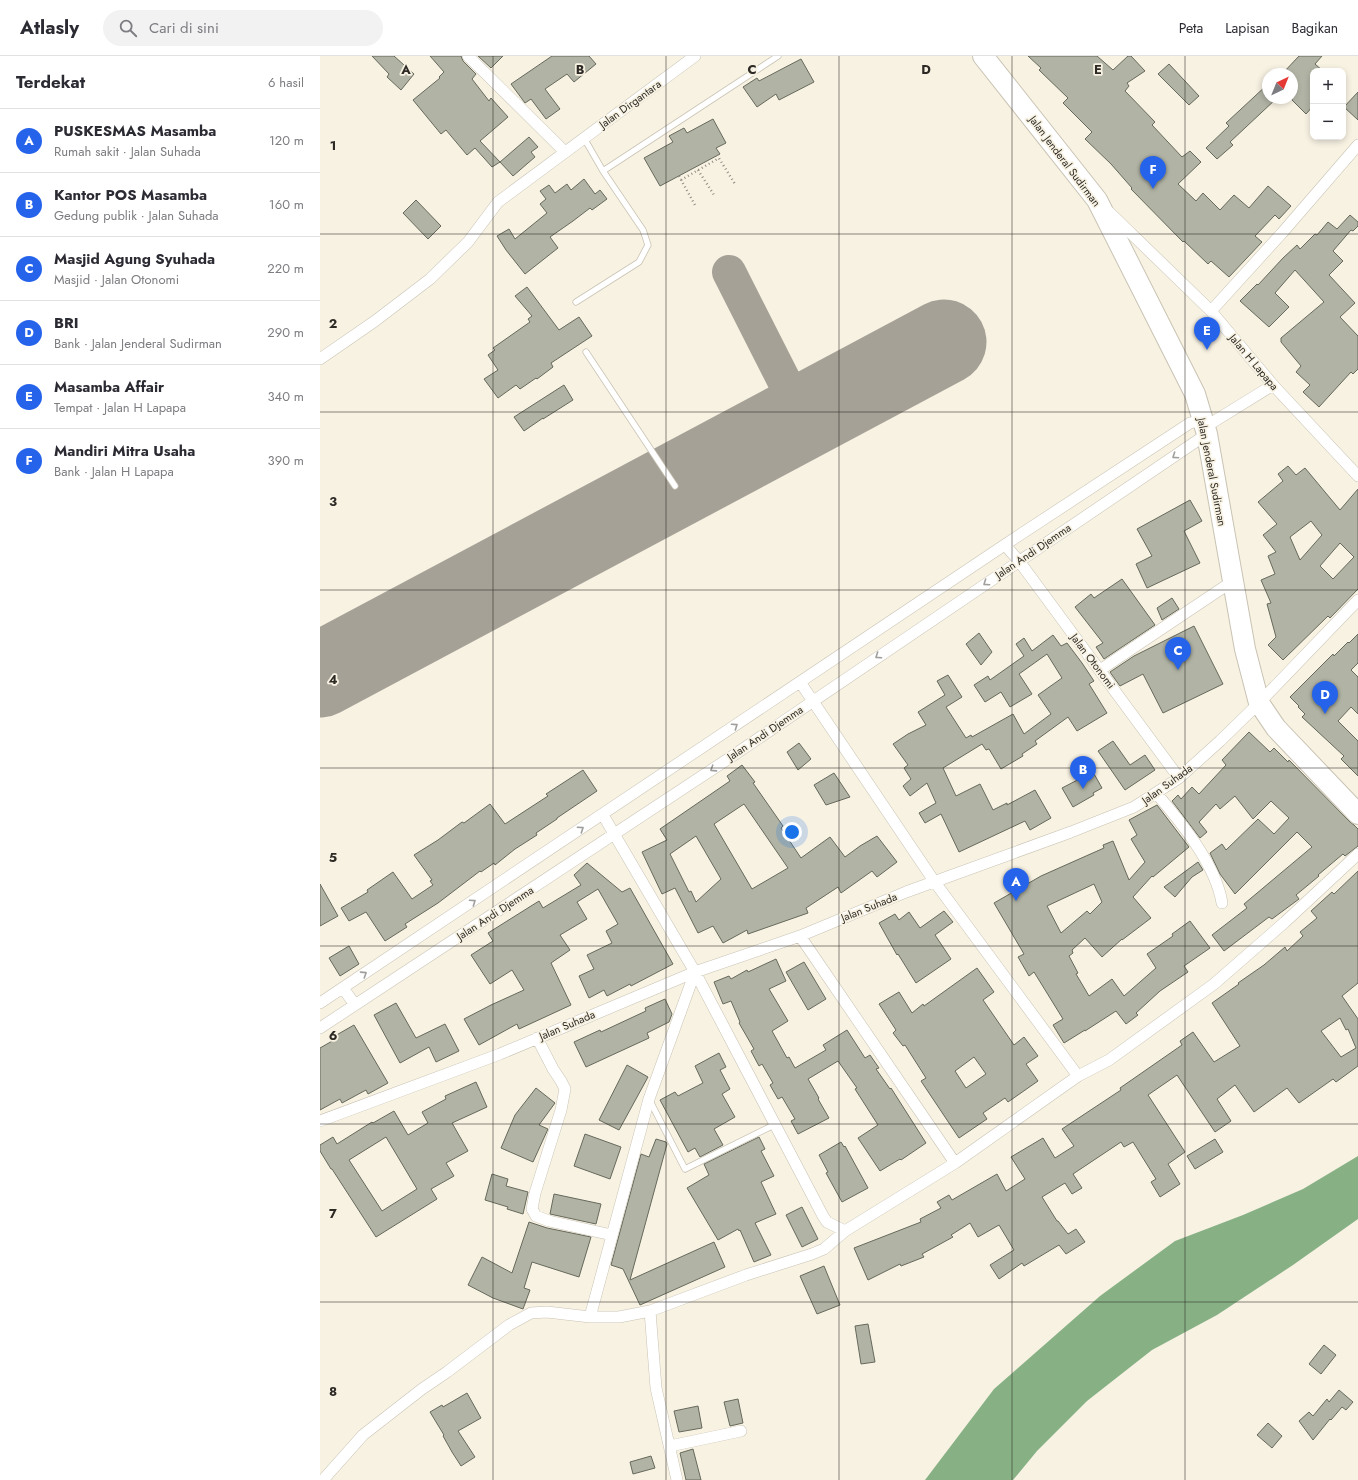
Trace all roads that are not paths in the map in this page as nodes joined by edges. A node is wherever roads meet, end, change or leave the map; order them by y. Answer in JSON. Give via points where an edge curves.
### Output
{"nodes":[{"id":1,"x":468,"y":56,"type":"edge"},
{"id":2,"x":695,"y":56,"type":"edge"},
{"id":3,"x":778,"y":56,"type":"edge"},
{"id":4,"x":989,"y":58,"type":"edge"},
{"id":5,"x":584,"y":138,"type":"junction"},
{"id":6,"x":1358,"y":145,"type":"edge"},
{"id":7,"x":565,"y":152,"type":"junction"},
{"id":8,"x":603,"y":171,"type":"junction"},
{"id":9,"x":1097,"y":200,"type":"junction"},
{"id":10,"x":576,"y":302,"type":"dead end"},
{"id":11,"x":1211,"y":311,"type":"junction"},
{"id":12,"x":586,"y":352,"type":"dead end"},
{"id":13,"x":320,"y":360,"type":"edge"},
{"id":14,"x":1273,"y":385,"type":"junction"},
{"id":15,"x":1205,"y":427,"type":"junction"},
{"id":16,"x":1358,"y":476,"type":"edge"},
{"id":17,"x":675,"y":486,"type":"dead end"},
{"id":18,"x":1005,"y":545,"type":"junction"},
{"id":19,"x":1019,"y":561,"type":"junction"},
{"id":20,"x":1233,"y":581,"type":"junction"},
{"id":21,"x":1358,"y":600,"type":"edge"},
{"id":22,"x":1100,"y":670,"type":"junction"},
{"id":23,"x":800,"y":682,"type":"junction"},
{"id":24,"x":812,"y":701,"type":"junction"},
{"id":25,"x":1259,"y":703,"type":"junction"},
{"id":26,"x":1179,"y":778,"type":"junction"},
{"id":27,"x":1156,"y":793,"type":"junction"},
{"id":28,"x":1358,"y":814,"type":"edge"},
{"id":29,"x":603,"y":815,"type":"junction"},
{"id":30,"x":615,"y":833,"type":"junction"},
{"id":31,"x":1358,"y":854,"type":"edge"},
{"id":32,"x":934,"y":882,"type":"junction"},
{"id":33,"x":1222,"y":903,"type":"dead end"},
{"id":34,"x":800,"y":936,"type":"junction"},
{"id":35,"x":695,"y":972,"type":"junction"},
{"id":36,"x":343,"y":988,"type":"junction"},
{"id":37,"x":320,"y":1003,"type":"edge"},
{"id":38,"x":356,"y":1005,"type":"junction"},
{"id":39,"x":320,"y":1028,"type":"edge"},
{"id":40,"x":537,"y":1038,"type":"junction"},
{"id":41,"x":1078,"y":1076,"type":"junction"},
{"id":42,"x":649,"y":1099,"type":"junction"},
{"id":43,"x":320,"y":1122,"type":"edge"},
{"id":44,"x":776,"y":1124,"type":"junction"},
{"id":45,"x":955,"y":1163,"type":"junction"},
{"id":46,"x":845,"y":1231,"type":"junction"},
{"id":47,"x":612,"y":1235,"type":"junction"},
{"id":48,"x":650,"y":1311,"type":"junction"},
{"id":49,"x":590,"y":1316,"type":"junction"},
{"id":50,"x":741,"y":1431,"type":"dead end"},
{"id":51,"x":670,"y":1446,"type":"junction"},
{"id":52,"x":323,"y":1480,"type":"edge"},
{"id":53,"x":677,"y":1480,"type":"edge"}],
"edges":[{"from":1,"to":7,"type":"street"},
{"from":2,"to":5,"type":"street","name":"Jalan Dirgantara"},
{"from":3,"to":8,"type":"lane"},
{"from":4,"to":9,"type":"highway","name":"Jalan Jenderal Sudirman"},
{"from":5,"to":7,"type":"street","name":"Jalan Dirgantara"},
{"from":5,"to":8,"type":"lane"},
{"from":6,"to":11,"type":"street"},
{"from":7,"to":13,"type":"street","name":"Jalan Dirgantara","via":[[498,202],[468,242],[430,279]]},
{"from":8,"to":10,"type":"lane","via":[[643,230],[648,245],[639,262]]},
{"from":9,"to":11,"type":"street","name":"Jalan H Lapapa"},
{"from":9,"to":15,"type":"highway","name":"Jalan Jenderal Sudirman","via":[[1195,394]]},
{"from":11,"to":14,"type":"street","name":"Jalan H Lapapa"},
{"from":12,"to":17,"type":"lane"},
{"from":14,"to":15,"type":"street"},
{"from":14,"to":16,"type":"street","name":"Jalan H Lapapa"},
{"from":15,"to":18,"type":"street","name":"Jalan Andi Djemma","via":[[1190,423]]},
{"from":15,"to":19,"type":"street","name":"Jalan Andi Djemma","one_way":true},
{"from":15,"to":20,"type":"highway","name":"Jalan Jenderal Sudirman"},
{"from":18,"to":19,"type":"street","name":"Jalan Otonomi"},
{"from":18,"to":23,"type":"street","name":"Jalan Andi Djemma"},
{"from":19,"to":22,"type":"street","name":"Jalan Otonomi"},
{"from":19,"to":24,"type":"street","name":"Jalan Andi Djemma","one_way":true},
{"from":20,"to":22,"type":"street"},
{"from":20,"to":25,"type":"highway","name":"Jalan Jenderal Sudirman","via":[[1245,649]]},
{"from":21,"to":25,"type":"street","name":"Jalan Suhada"},
{"from":22,"to":26,"type":"street","name":"Jalan Otonomi"},
{"from":23,"to":24,"type":"street"},
{"from":29,"to":23,"type":"street","name":"Jalan Andi Djemma","one_way":true},
{"from":24,"to":30,"type":"street","name":"Jalan Andi Djemma","one_way":true},
{"from":24,"to":32,"type":"street"},
{"from":25,"to":26,"type":"street","name":"Jalan Suhada"},
{"from":25,"to":28,"type":"highway","name":"Jalan Jenderal Sudirman","via":[[1276,728]]},
{"from":26,"to":27,"type":"street","name":"Jalan Suhada"},
{"from":27,"to":32,"type":"street","name":"Jalan Suhada","via":[[1134,807]]},
{"from":27,"to":33,"type":"street","via":[[1172,811],[1207,863]]},
{"from":29,"to":30,"type":"street"},
{"from":36,"to":29,"type":"street","name":"Jalan Andi Djemma","one_way":true},
{"from":30,"to":35,"type":"street"},
{"from":30,"to":38,"type":"street","name":"Jalan Andi Djemma"},
{"from":31,"to":41,"type":"street","via":[[1214,984],[1109,1060]]},
{"from":32,"to":34,"type":"street","name":"Jalan Suhada"},
{"from":32,"to":41,"type":"street"},
{"from":34,"to":35,"type":"street","name":"Jalan Suhada"},
{"from":34,"to":45,"type":"street"},
{"from":35,"to":40,"type":"street","name":"Jalan Suhada"},
{"from":35,"to":42,"type":"street"},
{"from":35,"to":44,"type":"street"},
{"from":36,"to":37,"type":"street","name":"Jalan Andi Djemma"},
{"from":36,"to":38,"type":"street"},
{"from":38,"to":39,"type":"street","name":"Jalan Andi Djemma"},
{"from":40,"to":43,"type":"street","name":"Jalan Suhada"},
{"from":40,"to":47,"type":"street","via":[[565,1090],[532,1210],[536,1216],[549,1222]]},
{"from":41,"to":45,"type":"street"},
{"from":42,"to":44,"type":"lane","via":[[685,1169]]},
{"from":42,"to":47,"type":"street"},
{"from":44,"to":46,"type":"street","via":[[823,1216],[827,1222]]},
{"from":45,"to":46,"type":"street"},
{"from":46,"to":48,"type":"street","via":[[824,1249],[812,1254],[746,1275]]},
{"from":47,"to":49,"type":"street"},
{"from":48,"to":49,"type":"street","via":[[619,1317]]},
{"from":48,"to":51,"type":"street","via":[[656,1388]]},
{"from":49,"to":52,"type":"street","via":[[531,1313],[509,1325],[363,1435]]},
{"from":50,"to":51,"type":"street"},
{"from":51,"to":53,"type":"street"}]}
